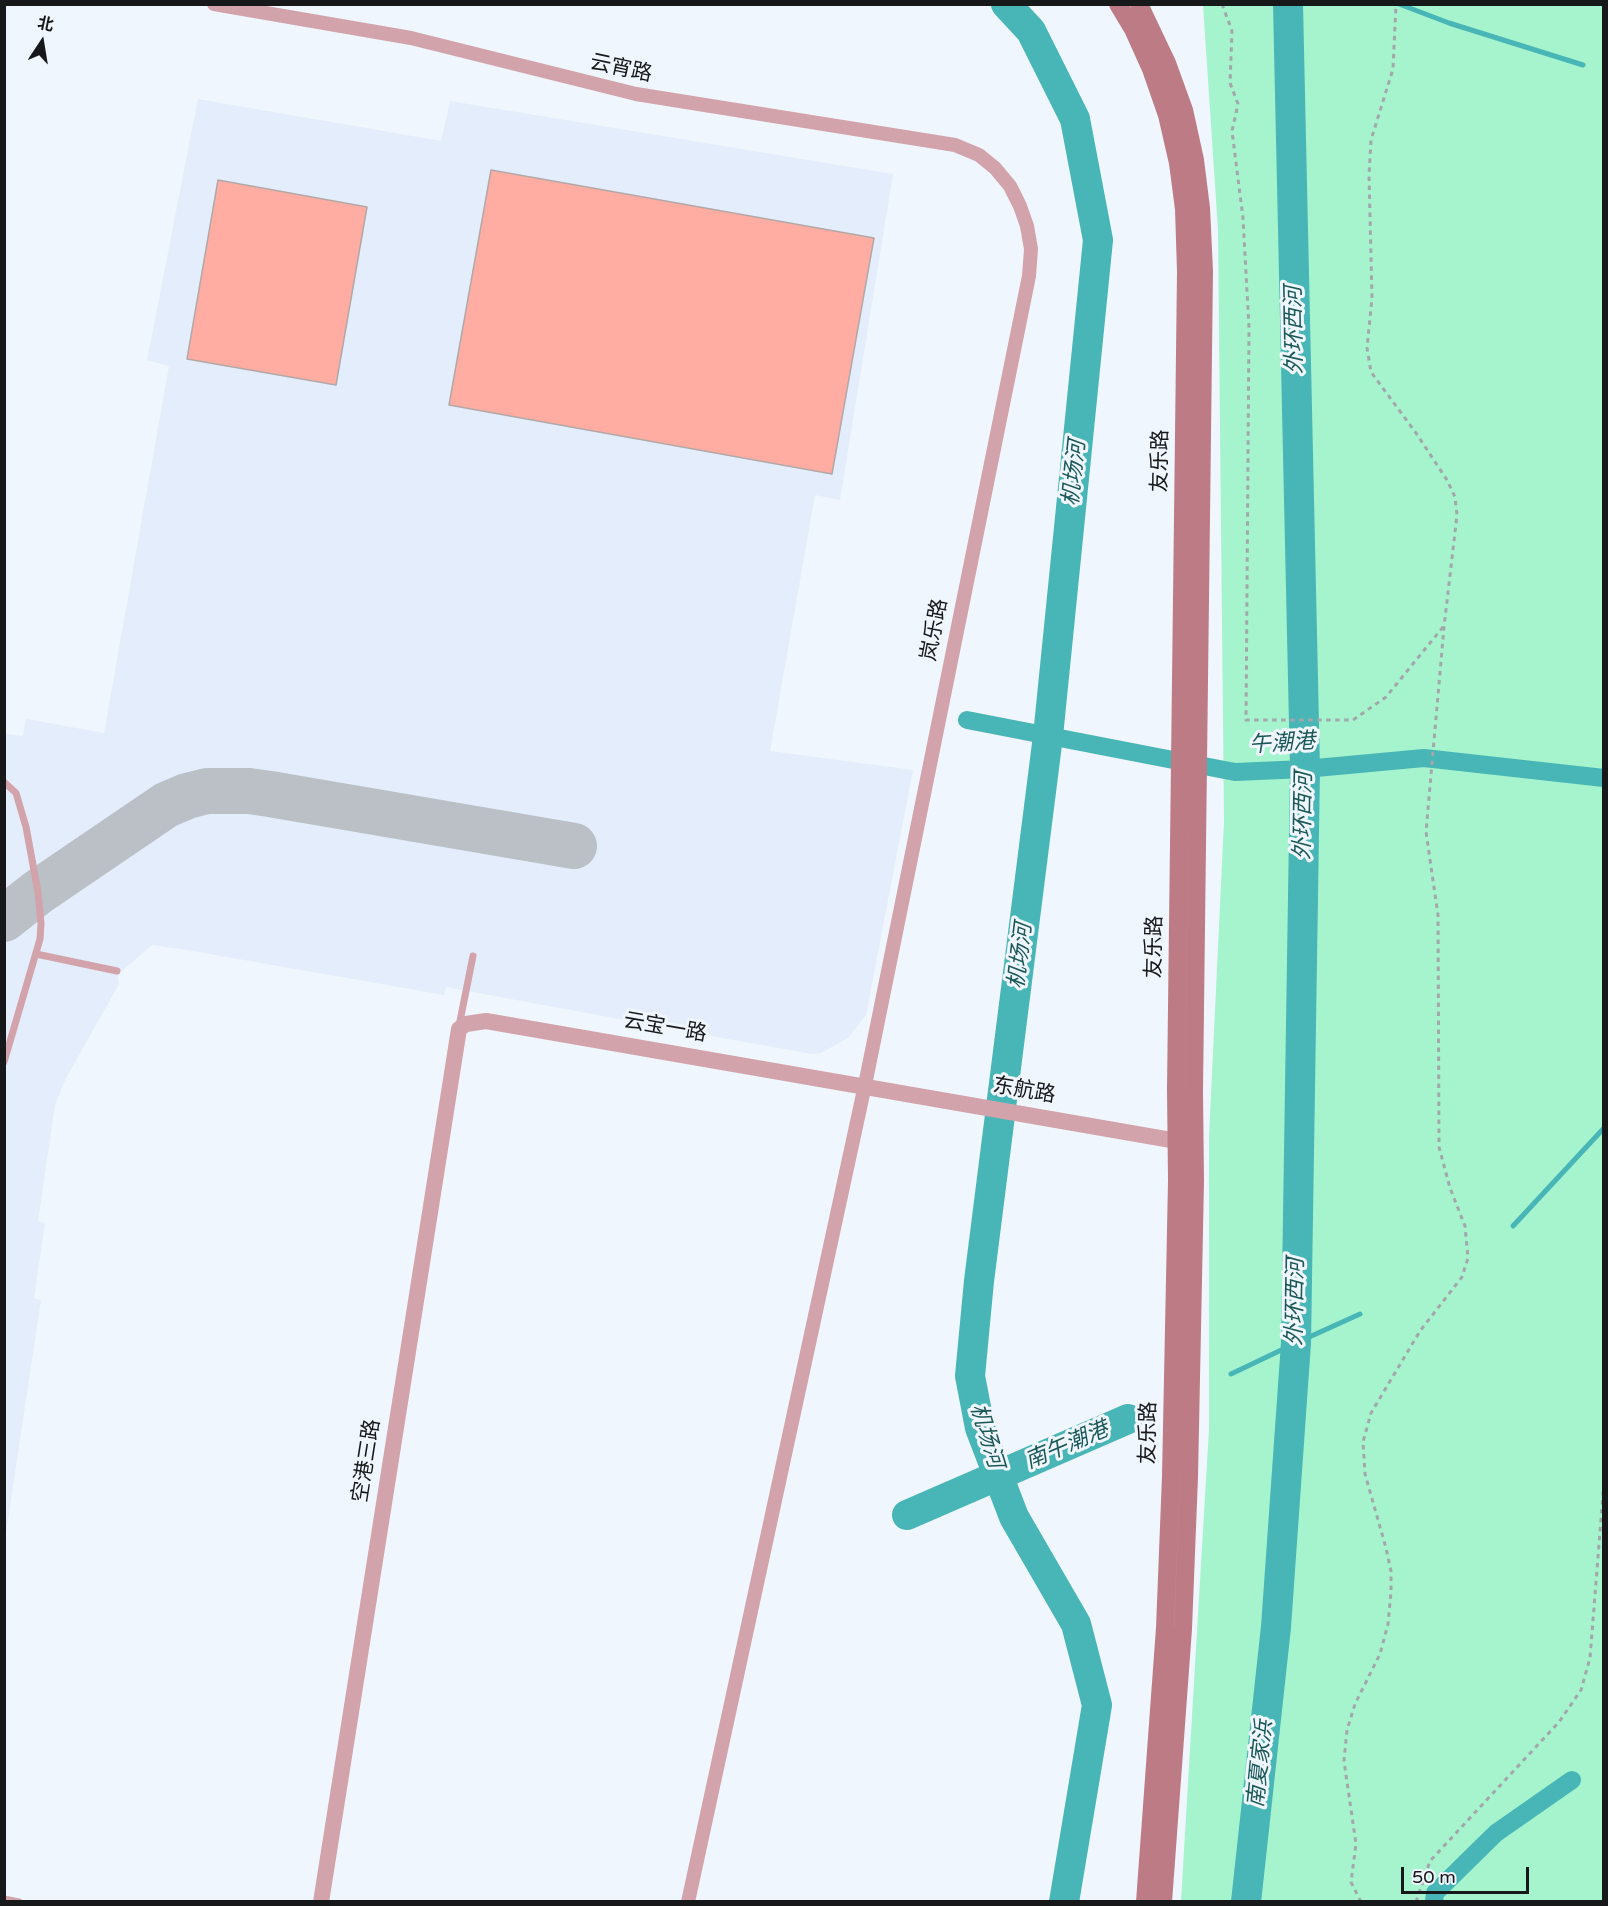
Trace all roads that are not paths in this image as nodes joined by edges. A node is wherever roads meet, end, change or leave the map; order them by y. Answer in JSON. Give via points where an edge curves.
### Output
{"nodes":[{"id":1,"x":214,"y":4,"type":"edge"},
{"id":2,"x":1118,"y":4,"type":"edge"},
{"id":3,"x":1139,"y":4,"type":"edge"},
{"id":4,"x":1010,"y":186,"type":"joint"},
{"id":5,"x":1189,"y":733,"type":"junction"},
{"id":6,"x":4,"y":782,"type":"edge"},
{"id":7,"x":36,"y":954,"type":"junction"},
{"id":8,"x":473,"y":956,"type":"dead end"},
{"id":9,"x":117,"y":971,"type":"dead end"},
{"id":10,"x":459,"y":1029,"type":"junction"},
{"id":11,"x":4,"y":1062,"type":"edge"},
{"id":12,"x":864,"y":1085,"type":"junction"},
{"id":13,"x":1138,"y":1137,"type":"dead end"},
{"id":14,"x":1185,"y":1141,"type":"junction"},
{"id":15,"x":4,"y":1899,"type":"edge"},
{"id":16,"x":20,"y":1902,"type":"edge"},
{"id":17,"x":321,"y":1902,"type":"edge"},
{"id":18,"x":688,"y":1902,"type":"edge"},
{"id":19,"x":1145,"y":1902,"type":"edge"},
{"id":20,"x":1163,"y":1902,"type":"edge"}],
"edges":[{"from":1,"to":4,"type":"street","name":"云宵路","via":[[411,39],[636,94],[955,145],[979,155]]},
{"from":2,"to":5,"type":"main road","name":"友乐路","via":[[1151,69],[1167,115],[1184,209]]},
{"from":3,"to":5,"type":"main road","name":"友乐路","via":[[1184,110],[1202,208],[1204,271]]},
{"from":4,"to":12,"type":"street","name":"岚乐路","via":[[1027,226],[1029,276]]},
{"from":5,"to":14,"type":"main road","name":"友乐路"},
{"from":6,"to":7,"type":"lane","via":[[16,793],[26,827],[40,916]]},
{"from":7,"to":9,"type":"lane"},
{"from":7,"to":11,"type":"lane"},
{"from":8,"to":10,"type":"lane"},
{"from":10,"to":12,"type":"street","name":"云宝一路","via":[[486,1021]]},
{"from":10,"to":17,"type":"street","name":"空港三路"},
{"from":12,"to":14,"type":"street","name":"东航路"},
{"from":12,"to":18,"type":"street","name":"岚乐路"},
{"from":13,"to":14,"type":"street"},
{"from":14,"to":19,"type":"main road","name":"友乐路","via":[[1165,1628]]},
{"from":14,"to":20,"type":"main road","name":"友乐路","via":[[1189,1466],[1183,1629]]},
{"from":15,"to":16,"type":"lane"}]}
